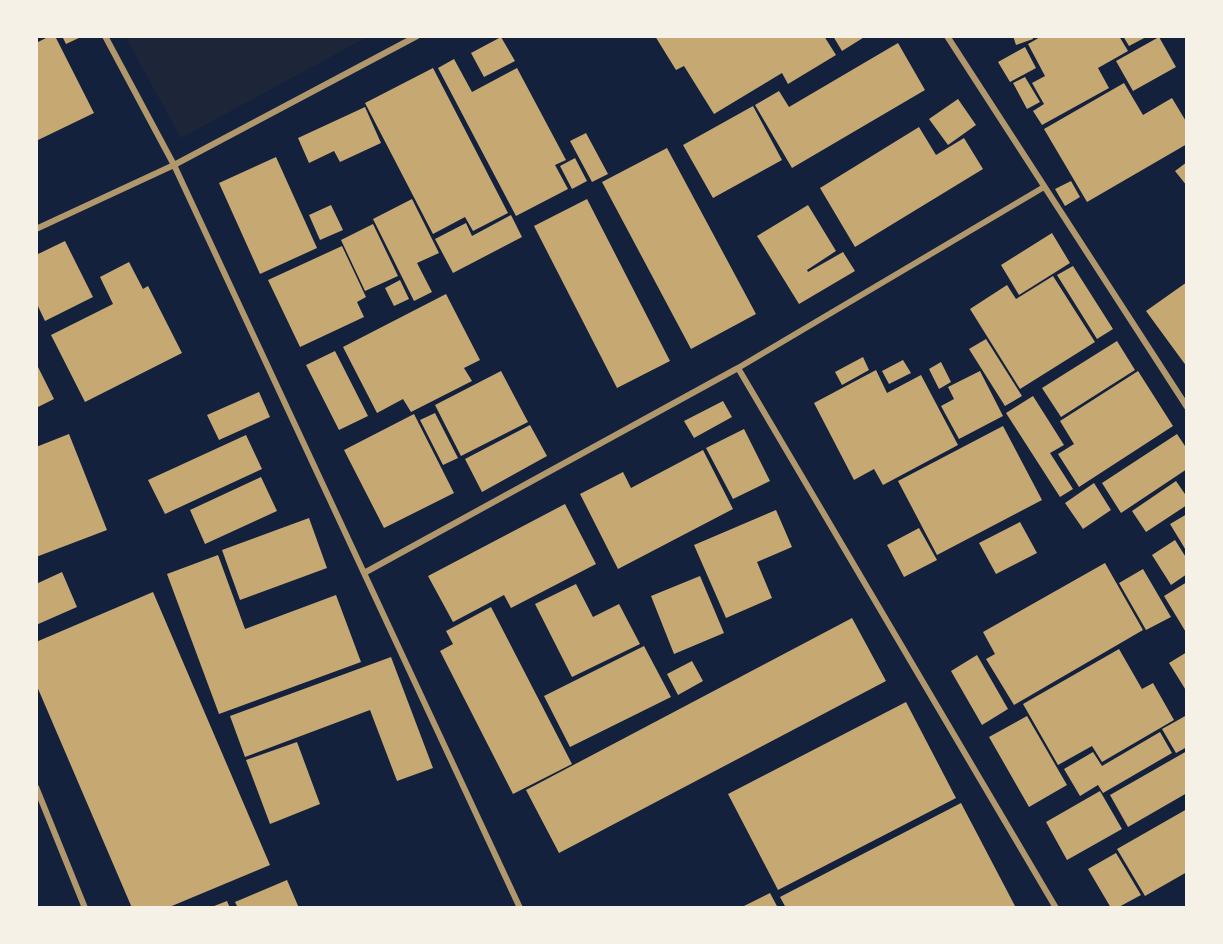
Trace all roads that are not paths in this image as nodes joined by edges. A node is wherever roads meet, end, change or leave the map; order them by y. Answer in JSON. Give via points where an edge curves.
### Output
{"nodes":[{"id":1,"x":105,"y":36,"type":"edge"},
{"id":2,"x":417,"y":36,"type":"edge"},
{"id":3,"x":947,"y":36,"type":"edge"},
{"id":4,"x":174,"y":165,"type":"junction"},
{"id":5,"x":1044,"y":187,"type":"junction"},
{"id":6,"x":36,"y":229,"type":"edge"},
{"id":7,"x":738,"y":368,"type":"junction"},
{"id":8,"x":1187,"y":408,"type":"edge"},
{"id":9,"x":364,"y":573,"type":"junction"},
{"id":10,"x":36,"y":787,"type":"edge"},
{"id":11,"x":85,"y":908,"type":"edge"},
{"id":12,"x":520,"y":908,"type":"edge"},
{"id":13,"x":1056,"y":908,"type":"edge"}],
"edges":[{"from":1,"to":4,"type":"street"},
{"from":2,"to":4,"type":"street"},
{"from":3,"to":5,"type":"street"},
{"from":4,"to":6,"type":"street"},
{"from":4,"to":9,"type":"street"},
{"from":5,"to":7,"type":"street"},
{"from":5,"to":8,"type":"street"},
{"from":7,"to":9,"type":"street"},
{"from":7,"to":13,"type":"street"},
{"from":9,"to":12,"type":"street"},
{"from":10,"to":11,"type":"street"}]}
